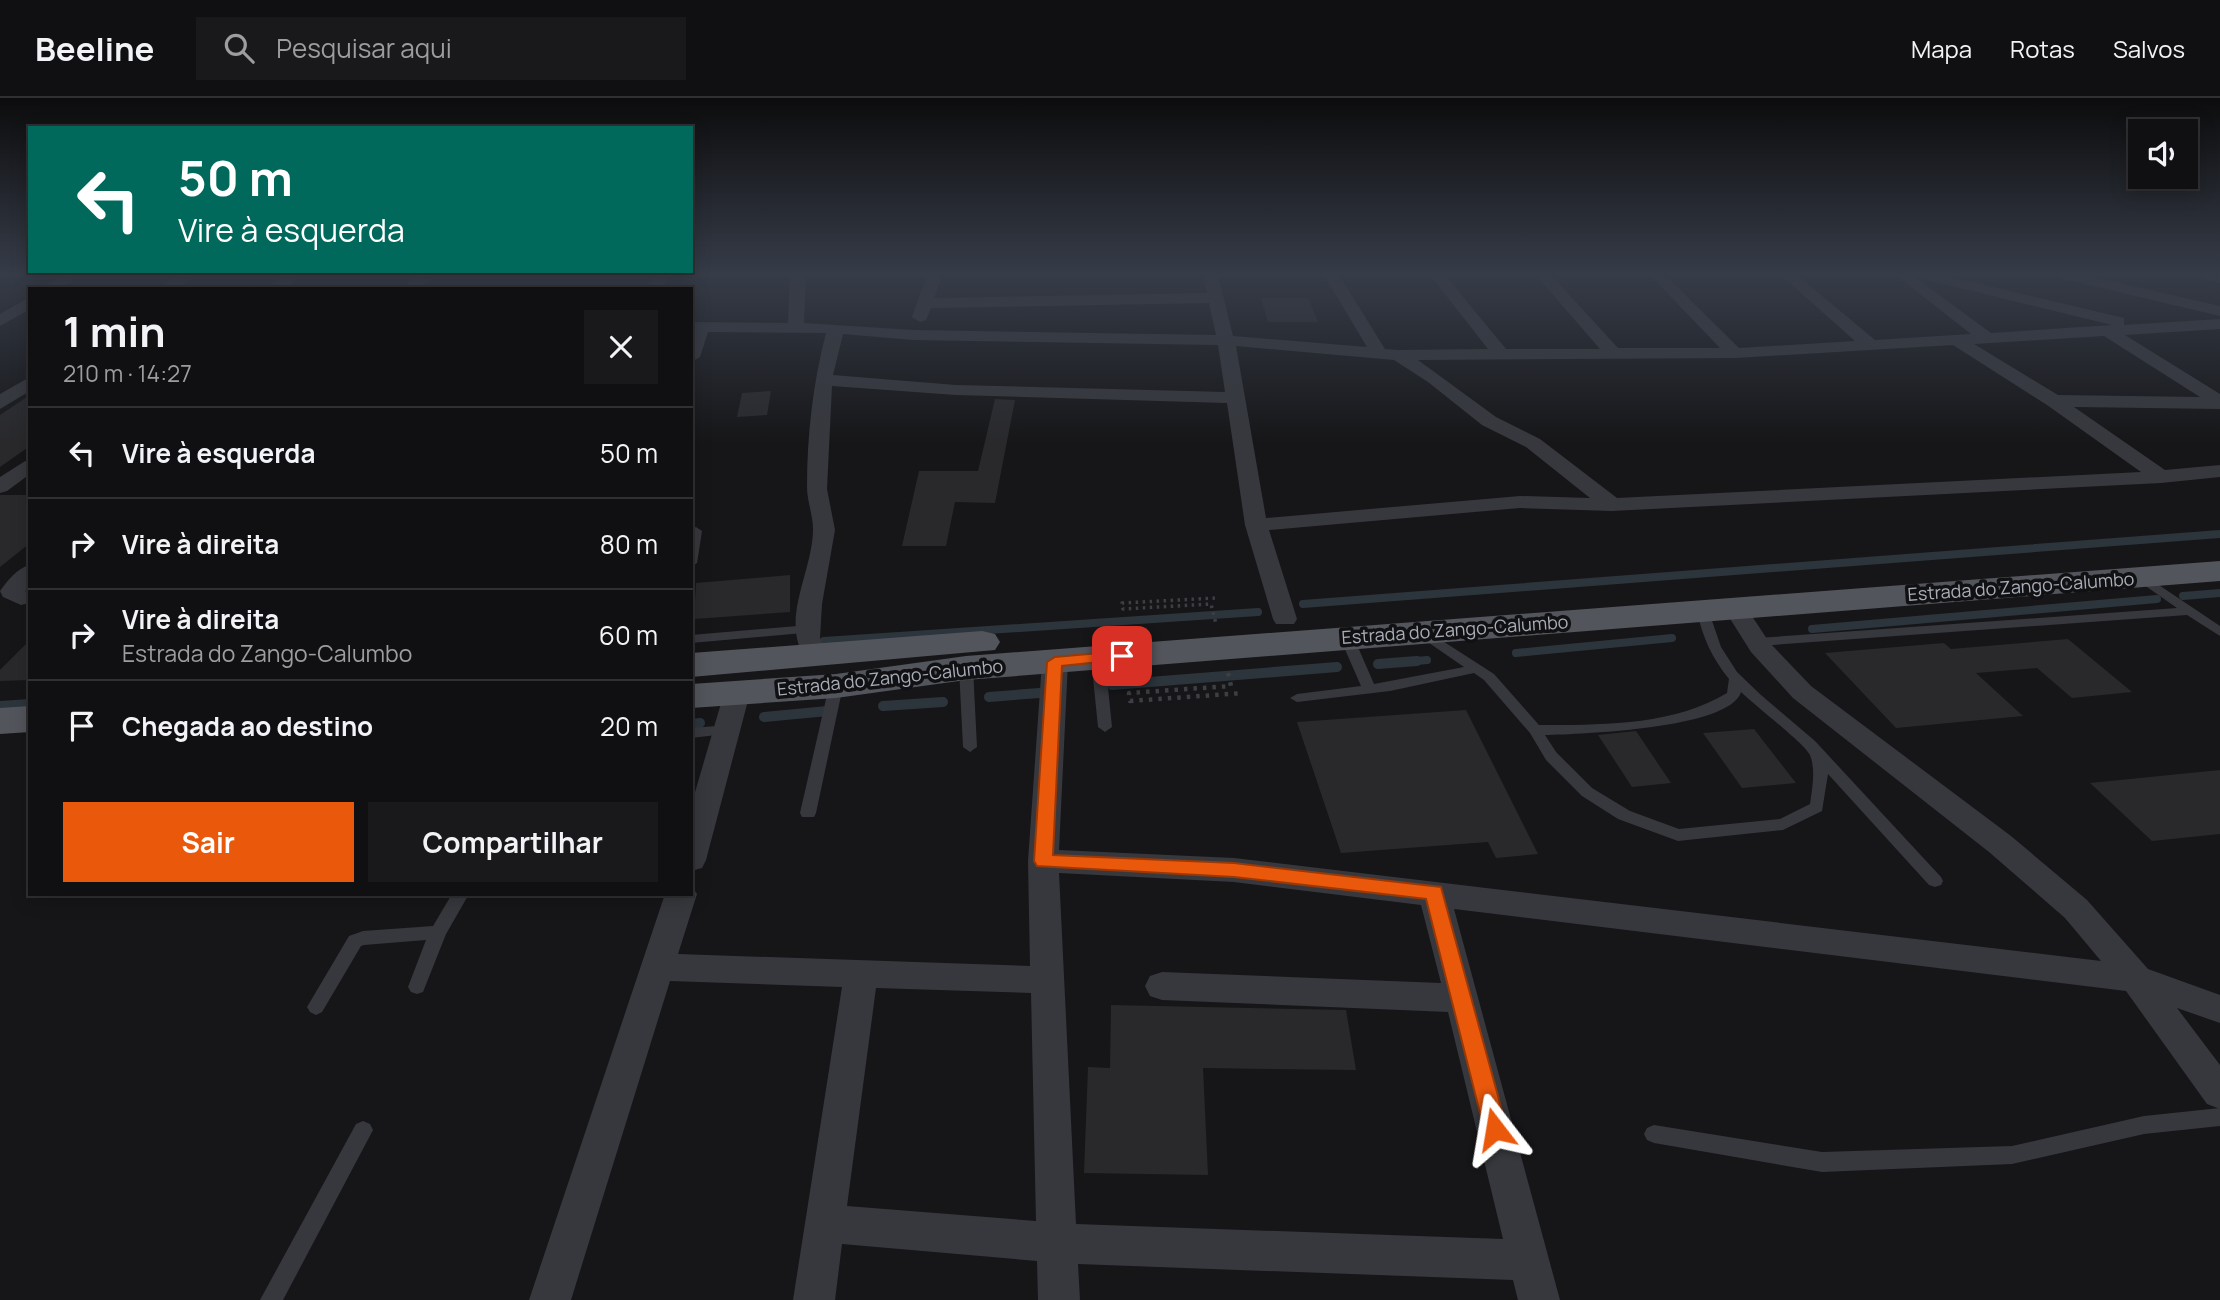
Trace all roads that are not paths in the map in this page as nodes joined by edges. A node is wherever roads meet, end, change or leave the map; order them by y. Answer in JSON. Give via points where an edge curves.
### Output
{"nodes":[{"id":1,"x":835,"y":331,"type":"edge"},
{"id":2,"x":870,"y":331,"type":"edge"},
{"id":3,"x":914,"y":331,"type":"edge"},
{"id":4,"x":1223,"y":331,"type":"edge"},
{"id":5,"x":1372,"y":331,"type":"edge"},
{"id":6,"x":1483,"y":331,"type":"edge"},
{"id":7,"x":1593,"y":331,"type":"edge"},
{"id":8,"x":1713,"y":331,"type":"edge"},
{"id":9,"x":1854,"y":331,"type":"edge"},
{"id":10,"x":1978,"y":331,"type":"edge"},
{"id":11,"x":2092,"y":331,"type":"edge"},
{"id":12,"x":2108,"y":331,"type":"edge"},
{"id":13,"x":913,"y":335,"type":"junction"},
{"id":14,"x":1989,"y":339,"type":"junction"},
{"id":15,"x":1226,"y":340,"type":"junction"},
{"id":16,"x":1958,"y":341,"type":"junction"},
{"id":17,"x":1872,"y":346,"type":"junction"},
{"id":18,"x":1735,"y":353,"type":"junction"},
{"id":19,"x":1389,"y":354,"type":"junction"},
{"id":20,"x":1502,"y":354,"type":"junction"},
{"id":21,"x":1613,"y":354,"type":"junction"},
{"id":22,"x":823,"y":380,"type":"junction"},
{"id":23,"x":28,"y":383,"type":"edge"},
{"id":24,"x":1234,"y":398,"type":"junction"},
{"id":25,"x":2054,"y":401,"type":"junction"},
{"id":26,"x":0,"y":403,"type":"edge"},
{"id":27,"x":2220,"y":403,"type":"edge"},
{"id":28,"x":28,"y":466,"type":"edge"},
{"id":29,"x":2220,"y":471,"type":"edge"},
{"id":30,"x":2161,"y":477,"type":"junction"},
{"id":31,"x":0,"y":487,"type":"edge"},
{"id":32,"x":1612,"y":505,"type":"junction"},
{"id":33,"x":1256,"y":525,"type":"junction"},
{"id":34,"x":696,"y":531,"type":"dead end"},
{"id":35,"x":2220,"y":549,"type":"edge"},
{"id":36,"x":693,"y":550,"type":"edge"},
{"id":37,"x":2220,"y":571,"type":"edge"},
{"id":38,"x":28,"y":574,"type":"edge"},
{"id":39,"x":2141,"y":577,"type":"junction"},
{"id":40,"x":25,"y":598,"type":"edge"},
{"id":41,"x":1719,"y":611,"type":"junction"},
{"id":42,"x":2190,"y":611,"type":"junction"},
{"id":43,"x":0,"y":613,"type":"edge"},
{"id":44,"x":1285,"y":619,"type":"junction"},
{"id":45,"x":1420,"y":631,"type":"junction"},
{"id":46,"x":2220,"y":632,"type":"edge"},
{"id":47,"x":1347,"y":638,"type":"junction"},
{"id":48,"x":693,"y":639,"type":"edge"},
{"id":49,"x":812,"y":642,"type":"junction"},
{"id":50,"x":1758,"y":642,"type":"junction"},
{"id":51,"x":1098,"y":658,"type":"junction"},
{"id":52,"x":1055,"y":662,"type":"junction"},
{"id":53,"x":693,"y":665,"type":"edge"},
{"id":54,"x":966,"y":668,"type":"junction"},
{"id":55,"x":1477,"y":668,"type":"junction"},
{"id":56,"x":1735,"y":680,"type":"junction"},
{"id":57,"x":836,"y":686,"type":"junction"},
{"id":58,"x":1369,"y":689,"type":"junction"},
{"id":59,"x":737,"y":693,"type":"junction"},
{"id":60,"x":693,"y":696,"type":"edge"},
{"id":61,"x":1297,"y":698,"type":"dead end"},
{"id":62,"x":28,"y":719,"type":"edge"},
{"id":63,"x":0,"y":721,"type":"edge"},
{"id":64,"x":1105,"y":727,"type":"dead end"},
{"id":65,"x":729,"y":730,"type":"junction"},
{"id":66,"x":1535,"y":730,"type":"junction"},
{"id":67,"x":693,"y":733,"type":"edge"},
{"id":68,"x":28,"y":745,"type":"edge"},
{"id":69,"x":0,"y":747,"type":"edge"},
{"id":70,"x":970,"y":747,"type":"dead end"},
{"id":71,"x":1814,"y":749,"type":"junction"},
{"id":72,"x":808,"y":813,"type":"dead end"},
{"id":73,"x":693,"y":853,"type":"edge"},
{"id":74,"x":1043,"y":861,"type":"junction"},
{"id":75,"x":1935,"y":881,"type":"dead end"},
{"id":76,"x":1434,"y":892,"type":"junction"},
{"id":77,"x":460,"y":896,"type":"edge"},
{"id":78,"x":680,"y":896,"type":"edge"},
{"id":79,"x":438,"y":932,"type":"junction"},
{"id":80,"x":660,"y":967,"type":"junction"},
{"id":81,"x":861,"y":974,"type":"junction"},
{"id":82,"x":2136,"y":979,"type":"junction"},
{"id":83,"x":1047,"y":980,"type":"junction"},
{"id":84,"x":1162,"y":986,"type":"dead end"},
{"id":85,"x":417,"y":987,"type":"dead end"},
{"id":86,"x":1462,"y":998,"type":"junction"},
{"id":87,"x":316,"y":1007,"type":"dead end"},
{"id":88,"x":2220,"y":1009,"type":"edge"},
{"id":89,"x":2220,"y":1093,"type":"edge"},
{"id":90,"x":2220,"y":1117,"type":"edge"},
{"id":91,"x":363,"y":1130,"type":"dead end"},
{"id":92,"x":1654,"y":1134,"type":"dead end"},
{"id":93,"x":825,"y":1223,"type":"junction"},
{"id":94,"x":1056,"y":1243,"type":"junction"},
{"id":95,"x":1529,"y":1260,"type":"junction"},
{"id":96,"x":271,"y":1300,"type":"edge"},
{"id":97,"x":550,"y":1300,"type":"edge"},
{"id":98,"x":814,"y":1300,"type":"edge"},
{"id":99,"x":1059,"y":1300,"type":"edge"},
{"id":100,"x":1539,"y":1300,"type":"edge"}],
"edges":[{"from":1,"to":22,"type":"street"},
{"from":2,"to":13,"type":"street"},
{"from":3,"to":13,"type":"street"},
{"from":4,"to":15,"type":"street"},
{"from":5,"to":19,"type":"street"},
{"from":6,"to":20,"type":"street"},
{"from":7,"to":21,"type":"street"},
{"from":8,"to":18,"type":"street"},
{"from":9,"to":17,"type":"street"},
{"from":10,"to":14,"type":"street"},
{"from":11,"to":14,"type":"street"},
{"from":12,"to":27,"type":"street"},
{"from":13,"to":15,"type":"street"},
{"from":14,"to":16,"type":"street"},
{"from":15,"to":19,"type":"street"},
{"from":15,"to":24,"type":"street"},
{"from":16,"to":17,"type":"street"},
{"from":16,"to":25,"type":"street"},
{"from":17,"to":18,"type":"street"},
{"from":18,"to":21,"type":"street"},
{"from":19,"to":20,"type":"street"},
{"from":19,"to":32,"type":"street","via":[[1434,378],[1489,421],[1533,443]]},
{"from":20,"to":21,"type":"street"},
{"from":22,"to":24,"type":"street","via":[[956,390]]},
{"from":22,"to":49,"type":"street","via":[[817,489],[824,530],[810,604]]},
{"from":23,"to":26,"type":"street"},
{"from":24,"to":33,"type":"street"},
{"from":25,"to":27,"type":"street"},
{"from":25,"to":30,"type":"street"},
{"from":28,"to":31,"type":"street"},
{"from":29,"to":30,"type":"street"},
{"from":30,"to":32,"type":"street"},
{"from":32,"to":33,"type":"street","via":[[1520,502]]},
{"from":33,"to":44,"type":"street"},
{"from":34,"to":36,"type":"lane"},
{"from":35,"to":44,"type":"main road","name":"Estrada do Zango-Calumbo"},
{"from":37,"to":39,"type":"main road","name":"Estrada do Zango-Calumbo"},
{"from":38,"to":40,"type":"street","via":[[11,592]]},
{"from":39,"to":41,"type":"main road","name":"Estrada do Zango-Calumbo"},
{"from":39,"to":42,"type":"lane"},
{"from":40,"to":43,"type":"street"},
{"from":41,"to":45,"type":"main road","name":"Estrada do Zango-Calumbo"},
{"from":41,"to":50,"type":"street"},
{"from":41,"to":56,"type":"lane","via":[[1707,633]]},
{"from":42,"to":46,"type":"lane"},
{"from":42,"to":50,"type":"lane"},
{"from":44,"to":49,"type":"main road","name":"Estrada do Zango-Calumbo"},
{"from":45,"to":47,"type":"main road","name":"Estrada do Zango-Calumbo"},
{"from":45,"to":55,"type":"lane"},
{"from":47,"to":51,"type":"main road","name":"Estrada do Zango-Calumbo"},
{"from":47,"to":58,"type":"lane"},
{"from":48,"to":49,"type":"lane"},
{"from":49,"to":53,"type":"main road","name":"Estrada do Zango-Calumbo"},
{"from":50,"to":82,"type":"street","via":[[1776,668],[1802,692],[2000,844],[2076,909]]},
{"from":51,"to":52,"type":"main road","name":"Estrada do Zango-Calumbo"},
{"from":51,"to":64,"type":"lane"},
{"from":52,"to":54,"type":"main road","name":"Estrada do Zango-Calumbo"},
{"from":52,"to":74,"type":"street"},
{"from":54,"to":57,"type":"main road","name":"Estrada do Zango-Calumbo"},
{"from":54,"to":70,"type":"lane"},
{"from":55,"to":58,"type":"lane"},
{"from":55,"to":66,"type":"lane"},
{"from":56,"to":66,"type":"lane","via":[[1734,695],[1720,707],[1692,716],[1577,730]]},
{"from":56,"to":71,"type":"lane"},
{"from":57,"to":59,"type":"main road","name":"Estrada do Zango-Calumbo"},
{"from":57,"to":72,"type":"lane"},
{"from":58,"to":61,"type":"lane"},
{"from":59,"to":60,"type":"main road","name":"Estrada do Zango-Calumbo"},
{"from":59,"to":65,"type":"street"},
{"from":62,"to":63,"type":"main road"},
{"from":65,"to":67,"type":"lane"},
{"from":65,"to":73,"type":"street"},
{"from":66,"to":71,"type":"lane","via":[[1551,756],[1587,792],[1624,815],[1678,835],[1783,824],[1817,807],[1821,773]]},
{"from":68,"to":69,"type":"main road"},
{"from":71,"to":75,"type":"lane"},
{"from":74,"to":76,"type":"street","via":[[1234,870]]},
{"from":74,"to":83,"type":"street"},
{"from":76,"to":82,"type":"street"},
{"from":76,"to":86,"type":"street"},
{"from":77,"to":79,"type":"lane"},
{"from":78,"to":80,"type":"street"},
{"from":79,"to":85,"type":"lane"},
{"from":79,"to":87,"type":"lane","via":[[355,941]]},
{"from":80,"to":81,"type":"street"},
{"from":80,"to":97,"type":"street"},
{"from":81,"to":83,"type":"street"},
{"from":81,"to":93,"type":"street"},
{"from":82,"to":88,"type":"street"},
{"from":82,"to":89,"type":"street"},
{"from":83,"to":94,"type":"street"},
{"from":84,"to":86,"type":"street"},
{"from":86,"to":95,"type":"street"},
{"from":90,"to":92,"type":"lane","via":[[2144,1125],[2012,1155],[1835,1162]]},
{"from":91,"to":96,"type":"lane"},
{"from":93,"to":94,"type":"street"},
{"from":93,"to":98,"type":"street"},
{"from":94,"to":95,"type":"street"},
{"from":94,"to":99,"type":"street"},
{"from":95,"to":100,"type":"street"}]}
